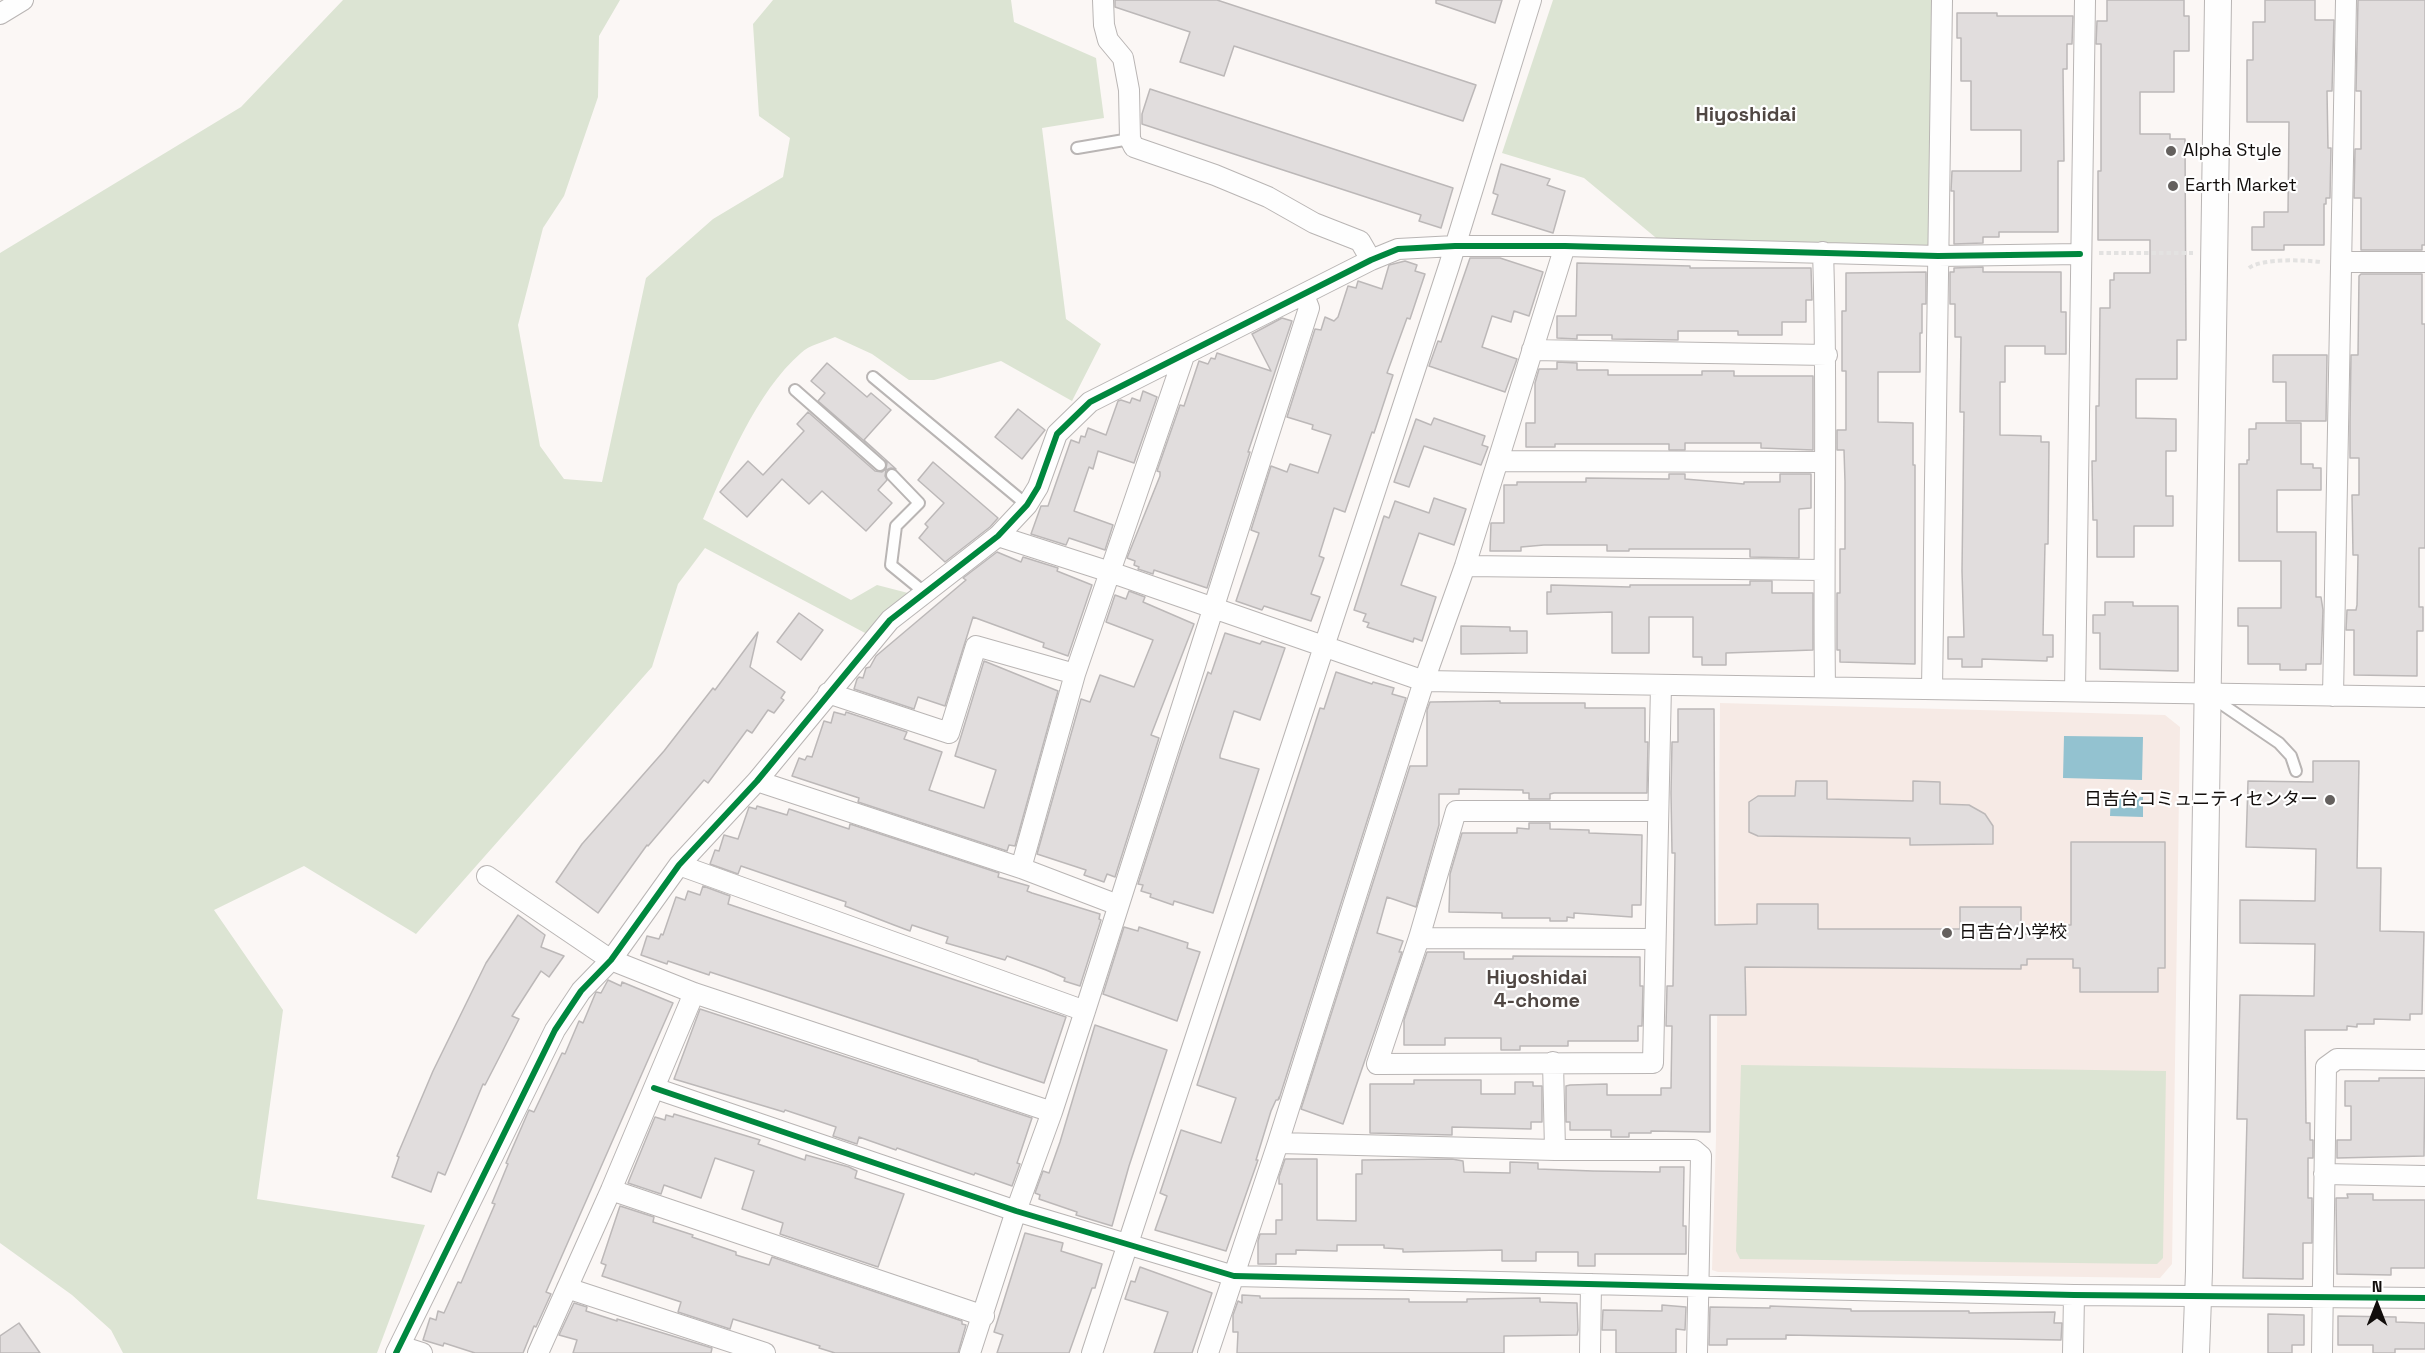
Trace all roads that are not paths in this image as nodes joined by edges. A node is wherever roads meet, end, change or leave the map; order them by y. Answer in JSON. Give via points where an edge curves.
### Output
{"nodes":[{"id":1,"x":23,"y":0,"type":"edge"},
{"id":2,"x":1103,"y":0,"type":"edge"},
{"id":3,"x":1531,"y":0,"type":"edge"},
{"id":4,"x":1942,"y":0,"type":"edge"},
{"id":5,"x":2085,"y":0,"type":"edge"},
{"id":6,"x":2218,"y":0,"type":"edge"},
{"id":7,"x":2346,"y":0,"type":"edge"},
{"id":8,"x":0,"y":14,"type":"edge"},
{"id":9,"x":1130,"y":139,"type":"junction"},
{"id":10,"x":1077,"y":148,"type":"dead end"},
{"id":11,"x":1455,"y":246,"type":"junction"},
{"id":12,"x":1565,"y":246,"type":"junction"},
{"id":13,"x":1823,"y":252,"type":"junction"},
{"id":14,"x":2080,"y":254,"type":"junction"},
{"id":15,"x":1938,"y":256,"type":"junction"},
{"id":16,"x":1371,"y":260,"type":"junction"},
{"id":17,"x":2342,"y":262,"type":"junction"},
{"id":18,"x":2425,"y":262,"type":"edge"},
{"id":19,"x":1304,"y":295,"type":"junction"},
{"id":20,"x":1532,"y":350,"type":"junction"},
{"id":21,"x":1827,"y":355,"type":"junction"},
{"id":22,"x":1184,"y":356,"type":"junction"},
{"id":23,"x":873,"y":377,"type":"dead end"},
{"id":24,"x":795,"y":390,"type":"dead end"},
{"id":25,"x":1498,"y":461,"type":"junction"},
{"id":26,"x":1824,"y":462,"type":"junction"},
{"id":27,"x":880,"y":465,"type":"dead end"},
{"id":28,"x":892,"y":475,"type":"dead end"},
{"id":29,"x":1027,"y":505,"type":"junction"},
{"id":30,"x":998,"y":536,"type":"junction"},
{"id":31,"x":1465,"y":566,"type":"junction"},
{"id":32,"x":1823,"y":570,"type":"junction"},
{"id":33,"x":1110,"y":572,"type":"junction"},
{"id":34,"x":924,"y":592,"type":"junction"},
{"id":35,"x":1214,"y":608,"type":"junction"},
{"id":36,"x":1324,"y":646,"type":"junction"},
{"id":37,"x":1075,"y":674,"type":"junction"},
{"id":38,"x":1424,"y":681,"type":"junction"},
{"id":39,"x":1661,"y":684,"type":"junction"},
{"id":40,"x":1825,"y":687,"type":"junction"},
{"id":41,"x":1932,"y":689,"type":"junction"},
{"id":42,"x":2075,"y":691,"type":"junction"},
{"id":43,"x":828,"y":693,"type":"junction"},
{"id":44,"x":2207,"y":693,"type":"junction"},
{"id":45,"x":2333,"y":696,"type":"junction"},
{"id":46,"x":2425,"y":697,"type":"edge"},
{"id":47,"x":2295,"y":771,"type":"dead end"},
{"id":48,"x":757,"y":781,"type":"junction"},
{"id":49,"x":1657,"y":811,"type":"junction"},
{"id":50,"x":679,"y":865,"type":"junction"},
{"id":51,"x":1021,"y":868,"type":"junction"},
{"id":52,"x":487,"y":876,"type":"dead end"},
{"id":53,"x":1118,"y":905,"type":"junction"},
{"id":54,"x":1419,"y":938,"type":"junction"},
{"id":55,"x":1655,"y":939,"type":"junction"},
{"id":56,"x":612,"y":960,"type":"junction"},
{"id":57,"x":694,"y":993,"type":"junction"},
{"id":58,"x":1085,"y":1011,"type":"junction"},
{"id":59,"x":2425,"y":1060,"type":"edge"},
{"id":60,"x":1553,"y":1062,"type":"junction"},
{"id":61,"x":654,"y":1088,"type":"junction"},
{"id":62,"x":1052,"y":1112,"type":"junction"},
{"id":63,"x":1278,"y":1143,"type":"junction"},
{"id":64,"x":1555,"y":1150,"type":"junction"},
{"id":65,"x":2324,"y":1173,"type":"junction"},
{"id":66,"x":2425,"y":1176,"type":"edge"},
{"id":67,"x":612,"y":1190,"type":"junction"},
{"id":68,"x":1016,"y":1211,"type":"junction"},
{"id":69,"x":1127,"y":1245,"type":"junction"},
{"id":70,"x":1233,"y":1276,"type":"junction"},
{"id":71,"x":1591,"y":1284,"type":"junction"},
{"id":72,"x":1698,"y":1285,"type":"junction"},
{"id":73,"x":567,"y":1288,"type":"junction"},
{"id":74,"x":2074,"y":1295,"type":"junction"},
{"id":75,"x":2199,"y":1296,"type":"junction"},
{"id":76,"x":2323,"y":1298,"type":"junction"},
{"id":77,"x":2425,"y":1298,"type":"edge"},
{"id":78,"x":984,"y":1316,"type":"junction"},
{"id":79,"x":398,"y":1350,"type":"edge"},
{"id":80,"x":422,"y":1353,"type":"edge"},
{"id":81,"x":538,"y":1353,"type":"edge"},
{"id":82,"x":765,"y":1353,"type":"edge"},
{"id":83,"x":970,"y":1353,"type":"edge"},
{"id":84,"x":1092,"y":1353,"type":"edge"},
{"id":85,"x":1208,"y":1353,"type":"edge"},
{"id":86,"x":1590,"y":1353,"type":"edge"},
{"id":87,"x":1697,"y":1353,"type":"edge"},
{"id":88,"x":2073,"y":1353,"type":"edge"},
{"id":89,"x":2196,"y":1353,"type":"edge"},
{"id":90,"x":2322,"y":1353,"type":"edge"}],
"edges":[{"from":1,"to":8,"type":"street"},
{"from":2,"to":9,"type":"street","via":[[1108,40],[1123,58]]},
{"from":3,"to":11,"type":"street"},
{"from":4,"to":15,"type":"street"},
{"from":5,"to":14,"type":"street"},
{"from":6,"to":44,"type":"street"},
{"from":7,"to":17,"type":"street"},
{"from":9,"to":10,"type":"lane"},
{"from":9,"to":16,"type":"street","via":[[1134,147],[1268,197],[1314,223],[1359,241]]},
{"from":11,"to":12,"type":"street"},
{"from":11,"to":16,"type":"street","via":[[1407,247]]},
{"from":11,"to":36,"type":"street"},
{"from":12,"to":13,"type":"street"},
{"from":12,"to":20,"type":"street"},
{"from":13,"to":15,"type":"street"},
{"from":13,"to":21,"type":"street"},
{"from":14,"to":15,"type":"street"},
{"from":14,"to":42,"type":"street"},
{"from":15,"to":41,"type":"street"},
{"from":16,"to":19,"type":"street"},
{"from":17,"to":18,"type":"street"},
{"from":17,"to":45,"type":"street"},
{"from":19,"to":22,"type":"street"},
{"from":19,"to":35,"type":"street","via":[[1309,308]]},
{"from":20,"to":21,"type":"street"},
{"from":20,"to":25,"type":"street"},
{"from":21,"to":26,"type":"street"},
{"from":22,"to":29,"type":"street","via":[[1090,402],[1057,434],[1038,487]]},
{"from":22,"to":33,"type":"street"},
{"from":23,"to":29,"type":"lane"},
{"from":24,"to":27,"type":"lane"},
{"from":25,"to":26,"type":"street"},
{"from":25,"to":31,"type":"street"},
{"from":26,"to":32,"type":"street"},
{"from":28,"to":34,"type":"lane","via":[[919,503],[896,526],[891,565]]},
{"from":29,"to":30,"type":"street"},
{"from":30,"to":33,"type":"street"},
{"from":30,"to":34,"type":"street"},
{"from":31,"to":32,"type":"street"},
{"from":31,"to":38,"type":"street"},
{"from":32,"to":40,"type":"street"},
{"from":33,"to":35,"type":"street"},
{"from":33,"to":37,"type":"street"},
{"from":34,"to":43,"type":"street","via":[[891,620]]},
{"from":35,"to":36,"type":"street"},
{"from":35,"to":53,"type":"street"},
{"from":36,"to":38,"type":"street"},
{"from":36,"to":69,"type":"street"},
{"from":37,"to":43,"type":"street","via":[[976,646],[949,733]]},
{"from":37,"to":51,"type":"street"},
{"from":38,"to":39,"type":"street"},
{"from":38,"to":63,"type":"street"},
{"from":39,"to":40,"type":"street"},
{"from":39,"to":49,"type":"street"},
{"from":40,"to":41,"type":"street"},
{"from":41,"to":42,"type":"street"},
{"from":42,"to":44,"type":"street"},
{"from":43,"to":48,"type":"street"},
{"from":44,"to":45,"type":"street"},
{"from":44,"to":47,"type":"lane","via":[[2279,743],[2291,756]]},
{"from":44,"to":75,"type":"street"},
{"from":45,"to":46,"type":"street"},
{"from":48,"to":50,"type":"street"},
{"from":48,"to":51,"type":"street"},
{"from":49,"to":54,"type":"street","via":[[1456,811]]},
{"from":49,"to":55,"type":"street"},
{"from":50,"to":56,"type":"street"},
{"from":50,"to":58,"type":"street"},
{"from":51,"to":53,"type":"street"},
{"from":52,"to":56,"type":"street"},
{"from":53,"to":58,"type":"street"},
{"from":54,"to":55,"type":"street"},
{"from":54,"to":60,"type":"street","via":[[1377,1064]]},
{"from":55,"to":60,"type":"street","via":[[1653,1063]]},
{"from":56,"to":57,"type":"street"},
{"from":56,"to":79,"type":"street","via":[[581,991],[555,1030]]},
{"from":57,"to":61,"type":"street"},
{"from":57,"to":62,"type":"street"},
{"from":58,"to":62,"type":"street"},
{"from":59,"to":65,"type":"street","via":[[2337,1059],[2326,1067]]},
{"from":60,"to":64,"type":"street"},
{"from":61,"to":67,"type":"street"},
{"from":61,"to":68,"type":"street"},
{"from":62,"to":68,"type":"street"},
{"from":63,"to":64,"type":"street"},
{"from":63,"to":70,"type":"street"},
{"from":64,"to":72,"type":"street","via":[[1694,1150],[1701,1156]]},
{"from":65,"to":66,"type":"street"},
{"from":65,"to":76,"type":"street"},
{"from":67,"to":73,"type":"street"},
{"from":67,"to":78,"type":"street"},
{"from":68,"to":69,"type":"street"},
{"from":68,"to":78,"type":"street"},
{"from":69,"to":70,"type":"street"},
{"from":69,"to":84,"type":"street"},
{"from":70,"to":71,"type":"street"},
{"from":70,"to":85,"type":"street"},
{"from":71,"to":72,"type":"street"},
{"from":71,"to":86,"type":"street"},
{"from":72,"to":74,"type":"street"},
{"from":72,"to":87,"type":"street"},
{"from":73,"to":81,"type":"street"},
{"from":73,"to":82,"type":"street"},
{"from":74,"to":75,"type":"street"},
{"from":74,"to":88,"type":"street"},
{"from":75,"to":76,"type":"street"},
{"from":75,"to":89,"type":"street"},
{"from":76,"to":77,"type":"street"},
{"from":76,"to":90,"type":"street"},
{"from":78,"to":83,"type":"street"},
{"from":79,"to":80,"type":"street"}]}
